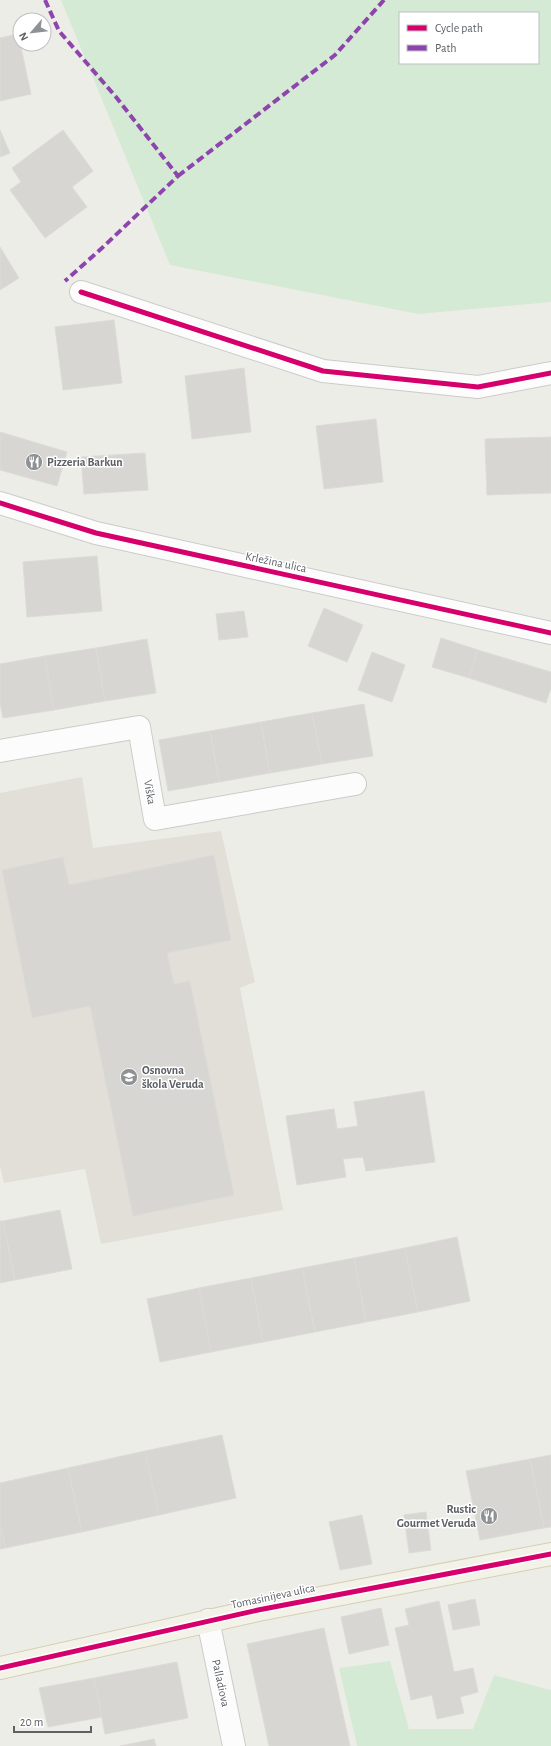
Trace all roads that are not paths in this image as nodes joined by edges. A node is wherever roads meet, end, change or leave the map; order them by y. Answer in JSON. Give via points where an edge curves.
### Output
{"nodes":[{"id":1,"x":81,"y":292,"type":"dead end"},
{"id":2,"x":551,"y":373,"type":"edge"},
{"id":3,"x":0,"y":503,"type":"edge"},
{"id":4,"x":551,"y":633,"type":"edge"},
{"id":5,"x":0,"y":751,"type":"edge"},
{"id":6,"x":356,"y":784,"type":"dead end"},
{"id":7,"x":551,"y":1554,"type":"edge"},
{"id":8,"x":208,"y":1620,"type":"junction"},
{"id":9,"x":0,"y":1668,"type":"edge"},
{"id":10,"x":234,"y":1746,"type":"edge"}],
"edges":[{"from":1,"to":2,"type":"street","via":[[323,371],[478,387]]},
{"from":3,"to":4,"type":"street","name":"Krležina ulica","via":[[96,533]]},
{"from":5,"to":6,"type":"street","name":"Viška","via":[[139,727],[155,819]]},
{"from":7,"to":8,"type":"main road","name":"Tomasinijeva ulica"},
{"from":8,"to":9,"type":"main road","name":"Tomasinijeva ulica"},
{"from":8,"to":10,"type":"street","name":"Palladiova"}]}
